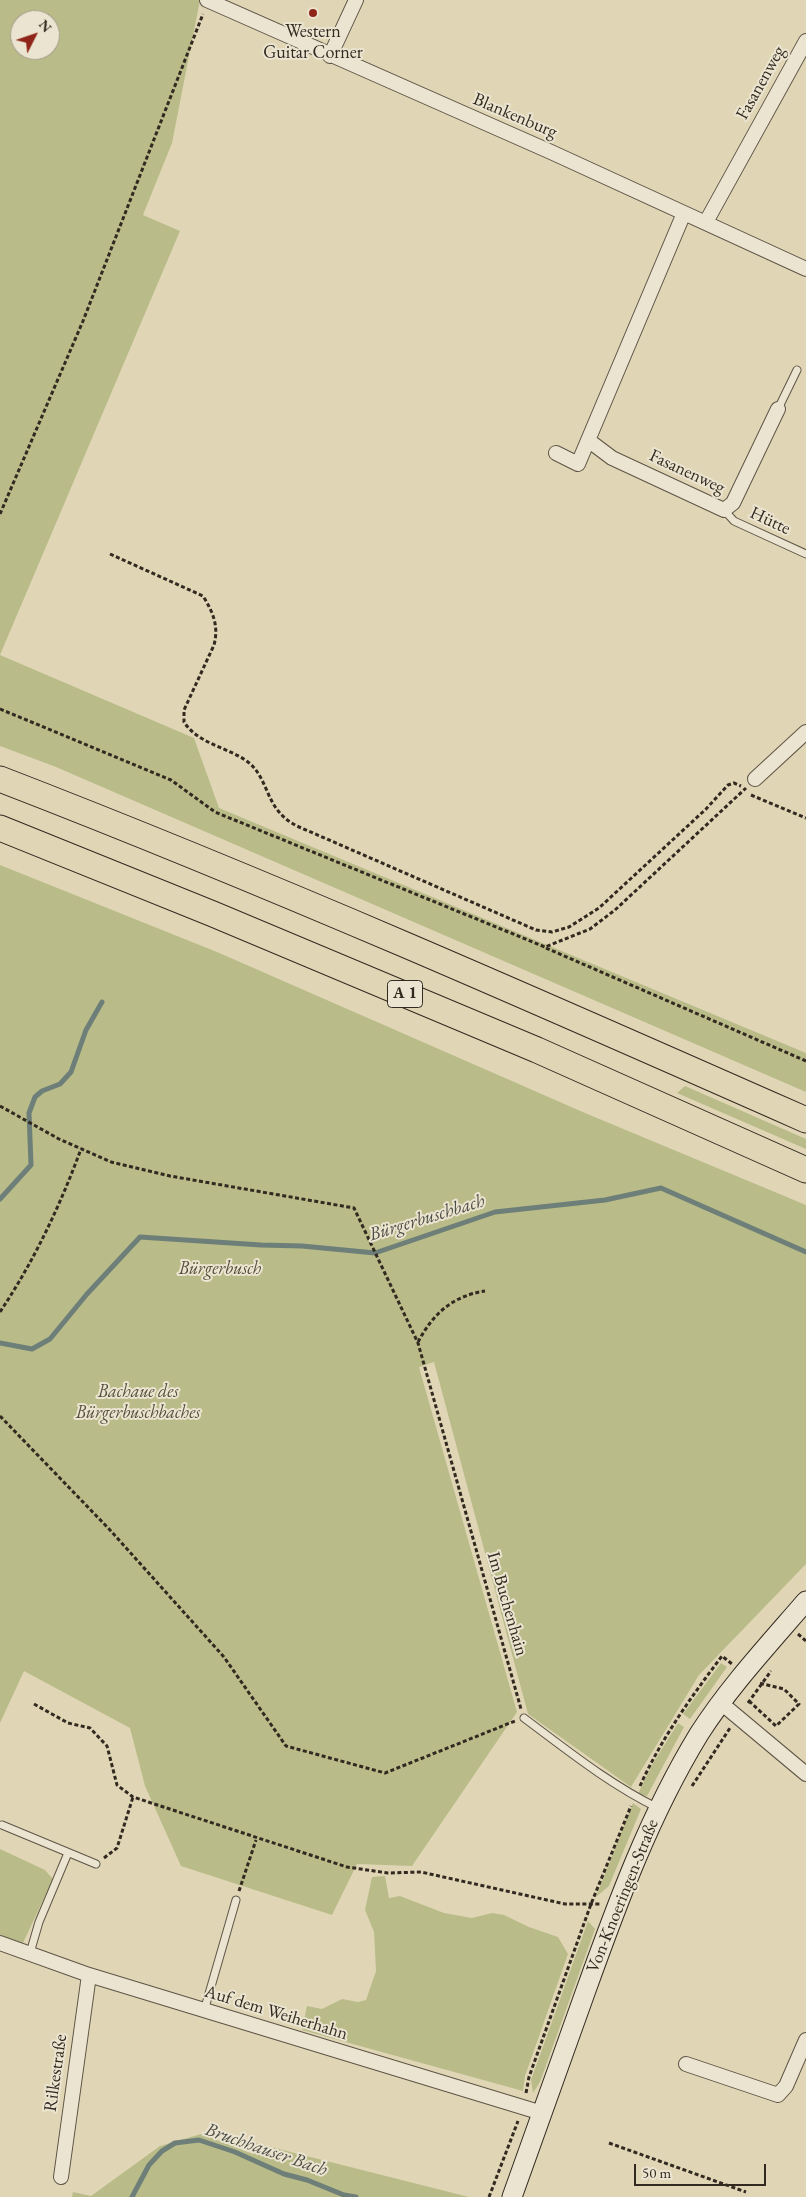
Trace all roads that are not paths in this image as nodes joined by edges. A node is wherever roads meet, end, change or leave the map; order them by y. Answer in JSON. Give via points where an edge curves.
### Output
{"nodes":[{"id":1,"x":207,"y":0,"type":"edge"},
{"id":2,"x":356,"y":0,"type":"edge"},
{"id":3,"x":806,"y":41,"type":"edge"},
{"id":4,"x":330,"y":56,"type":"junction"},
{"id":5,"x":684,"y":213,"type":"junction"},
{"id":6,"x":706,"y":222,"type":"junction"},
{"id":7,"x":806,"y":269,"type":"edge"},
{"id":8,"x":796,"y":370,"type":"dead end"},
{"id":9,"x":778,"y":409,"type":"joint"},
{"id":10,"x":588,"y":440,"type":"junction"},
{"id":11,"x":556,"y":453,"type":"dead end"},
{"id":12,"x":724,"y":510,"type":"junction"},
{"id":13,"x":806,"y":554,"type":"edge"},
{"id":14,"x":806,"y":732,"type":"edge"},
{"id":15,"x":0,"y":779,"type":"edge"},
{"id":16,"x":750,"y":784,"type":"road end"},
{"id":17,"x":0,"y":828,"type":"edge"},
{"id":18,"x":806,"y":1120,"type":"edge"},
{"id":19,"x":806,"y":1170,"type":"edge"},
{"id":20,"x":806,"y":1601,"type":"edge"},
{"id":21,"x":721,"y":1703,"type":"junction"},
{"id":22,"x":524,"y":1718,"type":"road end"},
{"id":23,"x":806,"y":1774,"type":"edge"},
{"id":24,"x":658,"y":1808,"type":"junction"},
{"id":25,"x":2,"y":1825,"type":"dead end"},
{"id":26,"x":68,"y":1852,"type":"junction"},
{"id":27,"x":96,"y":1864,"type":"road end"},
{"id":28,"x":236,"y":1900,"type":"road end"},
{"id":29,"x":0,"y":1943,"type":"edge"},
{"id":30,"x":30,"y":1953,"type":"junction"},
{"id":31,"x":89,"y":1976,"type":"junction"},
{"id":32,"x":204,"y":2011,"type":"junction"},
{"id":33,"x":806,"y":2040,"type":"edge"},
{"id":34,"x":686,"y":2064,"type":"dead end"},
{"id":35,"x":542,"y":2113,"type":"junction"},
{"id":36,"x":61,"y":2177,"type":"dead end"},
{"id":37,"x":512,"y":2197,"type":"edge"}],
"edges":[{"from":1,"to":4,"type":"street","name":"Blankenburg"},
{"from":2,"to":4,"type":"street"},
{"from":3,"to":6,"type":"street","name":"Fasanenweg"},
{"from":4,"to":5,"type":"street","name":"Blankenburg"},
{"from":5,"to":6,"type":"street","name":"Blankenburg"},
{"from":5,"to":10,"type":"street"},
{"from":6,"to":7,"type":"street","name":"Blankenburg"},
{"from":8,"to":9,"type":"lane"},
{"from":9,"to":12,"type":"street","name":"Fasanenweg","via":[[733,503]]},
{"from":10,"to":11,"type":"street","via":[[578,464]]},
{"from":10,"to":12,"type":"street","name":"Fasanenweg","via":[[612,458]]},
{"from":12,"to":13,"type":"lane","name":"Hütte","via":[[734,521]]},
{"from":14,"to":16,"type":"street"},
{"from":15,"to":18,"type":"highway","via":[[231,871],[545,1004]]},
{"from":17,"to":19,"type":"highway","number":"A 1","via":[[528,1046]]},
{"from":20,"to":21,"type":"main road","name":"Von-Knoeringen-Straße"},
{"from":21,"to":23,"type":"street"},
{"from":21,"to":24,"type":"main road","name":"Von-Knoeringen-Straße","via":[[700,1733]]},
{"from":22,"to":24,"type":"lane","via":[[584,1764]]},
{"from":24,"to":35,"type":"main road","name":"Von-Knoeringen-Straße","via":[[616,1905]]},
{"from":25,"to":26,"type":"lane"},
{"from":26,"to":27,"type":"lane"},
{"from":26,"to":30,"type":"lane"},
{"from":28,"to":32,"type":"lane"},
{"from":29,"to":30,"type":"street","name":"Auf dem Weiherhahn"},
{"from":30,"to":31,"type":"street","name":"Auf dem Weiherhahn"},
{"from":31,"to":32,"type":"street","name":"Auf dem Weiherhahn"},
{"from":31,"to":36,"type":"street","name":"Rilkestraße"},
{"from":32,"to":35,"type":"street","name":"Auf dem Weiherhahn"},
{"from":33,"to":34,"type":"street","via":[[786,2086],[778,2095]]},
{"from":35,"to":37,"type":"main road","name":"Von-Knoeringen-Straße"}]}
